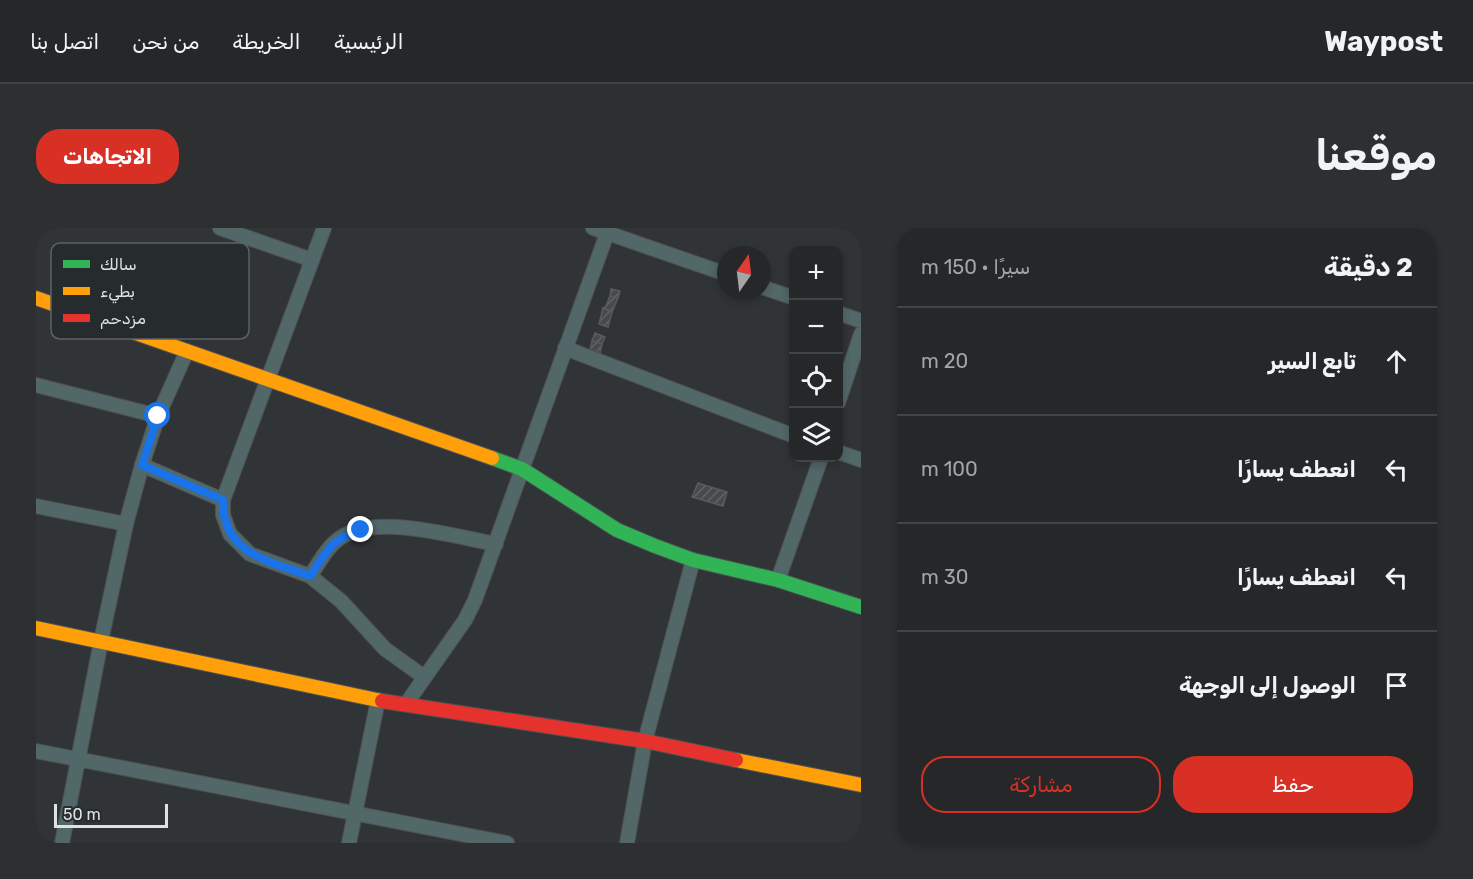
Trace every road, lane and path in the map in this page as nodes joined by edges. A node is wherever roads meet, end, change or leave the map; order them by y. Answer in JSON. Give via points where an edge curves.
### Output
{"nodes":[{"id":1,"x":220,"y":228,"type":"edge"},
{"id":2,"x":324,"y":228,"type":"edge"},
{"id":3,"x":593,"y":228,"type":"edge"},
{"id":4,"x":608,"y":231,"type":"edge"},
{"id":5,"x":312,"y":260,"type":"junction"},
{"id":6,"x":717,"y":271,"type":"edge"},
{"id":7,"x":771,"y":290,"type":"edge"},
{"id":8,"x":789,"y":296,"type":"edge"},
{"id":9,"x":36,"y":298,"type":"edge"},
{"id":10,"x":51,"y":303,"type":"edge"},
{"id":11,"x":843,"y":315,"type":"edge"},
{"id":12,"x":861,"y":321,"type":"edge"},
{"id":13,"x":861,"y":334,"type":"edge"},
{"id":14,"x":153,"y":339,"type":"edge"},
{"id":15,"x":564,"y":348,"type":"junction"},
{"id":16,"x":187,"y":351,"type":"junction"},
{"id":17,"x":267,"y":380,"type":"junction"},
{"id":18,"x":36,"y":385,"type":"edge"},
{"id":19,"x":843,"y":388,"type":"edge"},
{"id":20,"x":158,"y":416,"type":"junction"},
{"id":21,"x":789,"y":434,"type":"edge"},
{"id":22,"x":843,"y":454,"type":"edge"},
{"id":23,"x":861,"y":460,"type":"edge"},
{"id":24,"x":820,"y":462,"type":"edge"},
{"id":25,"x":142,"y":465,"type":"junction"},
{"id":26,"x":522,"y":469,"type":"junction"},
{"id":27,"x":223,"y":500,"type":"junction"},
{"id":28,"x":36,"y":506,"type":"edge"},
{"id":29,"x":126,"y":524,"type":"junction"},
{"id":30,"x":496,"y":544,"type":"junction"},
{"id":31,"x":693,"y":560,"type":"junction"},
{"id":32,"x":310,"y":576,"type":"junction"},
{"id":33,"x":778,"y":580,"type":"junction"},
{"id":34,"x":861,"y":607,"type":"edge"},
{"id":35,"x":36,"y":628,"type":"edge"},
{"id":36,"x":101,"y":640,"type":"junction"},
{"id":37,"x":424,"y":677,"type":"junction"},
{"id":38,"x":378,"y":700,"type":"junction"},
{"id":39,"x":406,"y":704,"type":"junction"},
{"id":40,"x":645,"y":741,"type":"junction"},
{"id":41,"x":36,"y":752,"type":"edge"},
{"id":42,"x":78,"y":760,"type":"junction"},
{"id":43,"x":861,"y":785,"type":"edge"},
{"id":44,"x":354,"y":814,"type":"junction"},
{"id":45,"x":62,"y":843,"type":"edge"},
{"id":46,"x":349,"y":843,"type":"edge"},
{"id":47,"x":507,"y":843,"type":"edge"},
{"id":48,"x":627,"y":843,"type":"edge"}],
"edges":[{"from":1,"to":5,"type":"street"},
{"from":2,"to":5,"type":"street"},
{"from":3,"to":4,"type":"street"},
{"from":4,"to":6,"type":"street"},
{"from":4,"to":15,"type":"street"},
{"from":5,"to":17,"type":"street"},
{"from":7,"to":8,"type":"street"},
{"from":9,"to":10,"type":"street"},
{"from":11,"to":12,"type":"street"},
{"from":13,"to":19,"type":"street"},
{"from":14,"to":16,"type":"street"},
{"from":15,"to":21,"type":"street"},
{"from":15,"to":26,"type":"street"},
{"from":16,"to":17,"type":"street"},
{"from":16,"to":20,"type":"street"},
{"from":17,"to":26,"type":"street"},
{"from":17,"to":27,"type":"street"},
{"from":18,"to":20,"type":"street"},
{"from":20,"to":25,"type":"street"},
{"from":22,"to":23,"type":"street"},
{"from":24,"to":33,"type":"street"},
{"from":25,"to":27,"type":"street"},
{"from":25,"to":29,"type":"street"},
{"from":26,"to":30,"type":"street"},
{"from":26,"to":31,"type":"street","via":[[617,530]]},
{"from":27,"to":32,"type":"street","via":[[223,515],[230,534],[250,554]]},
{"from":28,"to":29,"type":"street"},
{"from":29,"to":36,"type":"street"},
{"from":30,"to":32,"type":"street","via":[[375,526],[334,542]]},
{"from":30,"to":37,"type":"street","via":[[465,620]]},
{"from":31,"to":33,"type":"street"},
{"from":31,"to":40,"type":"street"},
{"from":32,"to":37,"type":"street","via":[[341,601],[385,649]]},
{"from":33,"to":34,"type":"street"},
{"from":35,"to":36,"type":"street"},
{"from":36,"to":38,"type":"street"},
{"from":36,"to":42,"type":"street"},
{"from":37,"to":39,"type":"street"},
{"from":38,"to":39,"type":"street"},
{"from":38,"to":44,"type":"street"},
{"from":39,"to":40,"type":"street"},
{"from":40,"to":43,"type":"street"},
{"from":40,"to":48,"type":"street"},
{"from":41,"to":42,"type":"street"},
{"from":42,"to":44,"type":"street"},
{"from":42,"to":45,"type":"street"},
{"from":44,"to":46,"type":"street"},
{"from":44,"to":47,"type":"street"}]}
